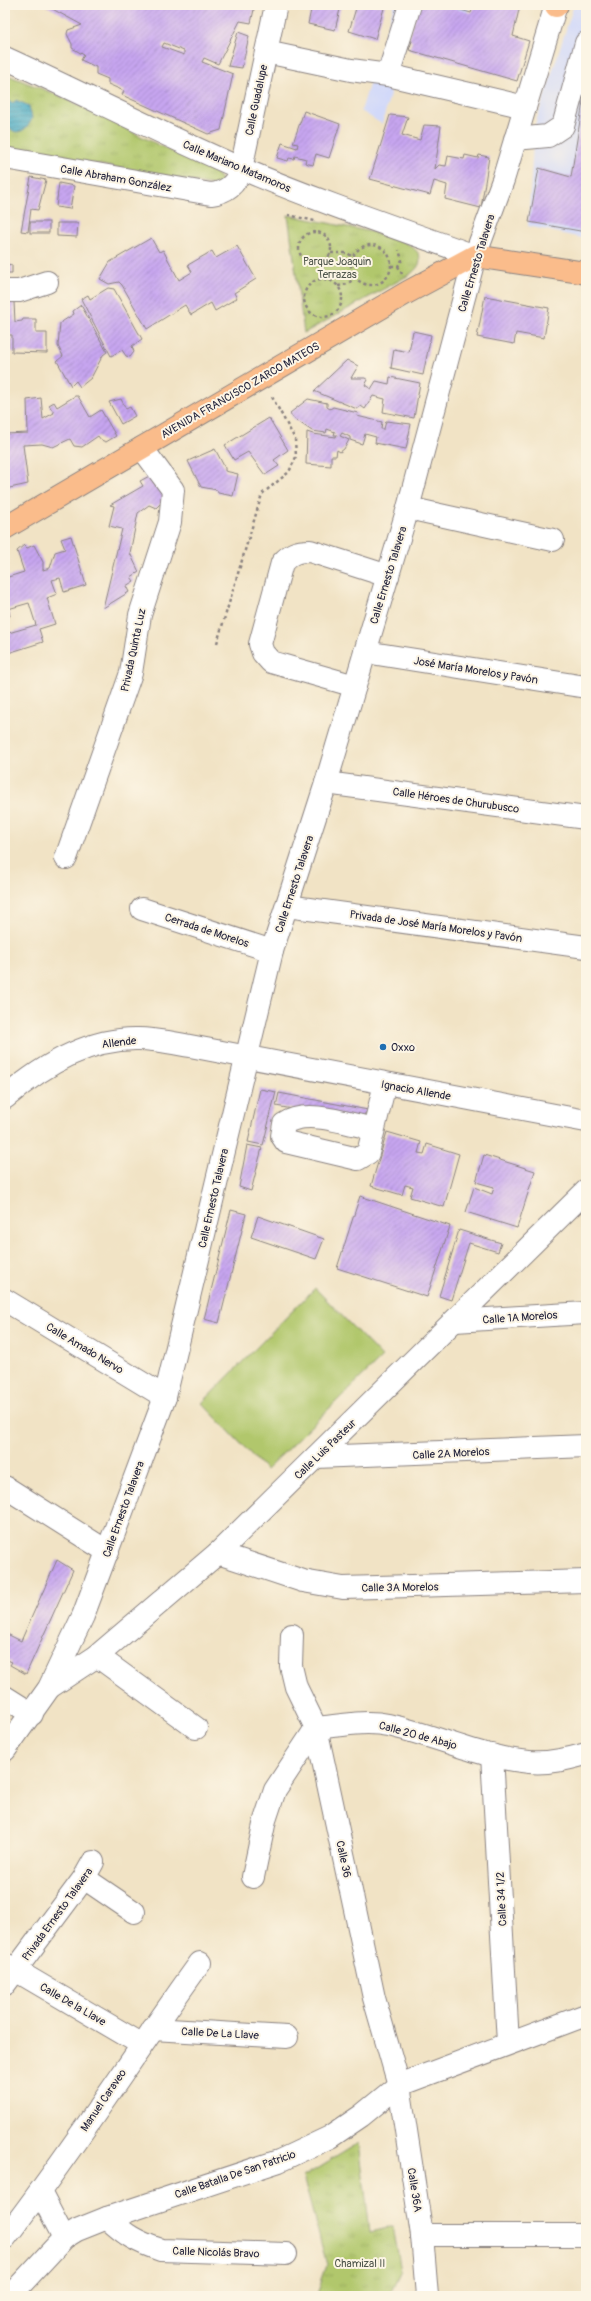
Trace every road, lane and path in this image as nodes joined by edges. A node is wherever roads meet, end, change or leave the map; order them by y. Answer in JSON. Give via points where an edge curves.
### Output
{"nodes":[{"id":1,"x":276,"y":5,"type":"edge"},
{"id":2,"x":410,"y":5,"type":"edge"},
{"id":3,"x":556,"y":5,"type":"edge"},
{"id":4,"x":586,"y":43,"type":"edge"},
{"id":5,"x":266,"y":52,"type":"junction"},
{"id":6,"x":5,"y":58,"type":"edge"},
{"id":7,"x":388,"y":75,"type":"junction"},
{"id":8,"x":525,"y":108,"type":"junction"},
{"id":9,"x":515,"y":139,"type":"junction"},
{"id":10,"x":5,"y":158,"type":"edge"},
{"id":11,"x":241,"y":169,"type":"junction"},
{"id":12,"x":226,"y":190,"type":"joint"},
{"id":13,"x":398,"y":248,"type":"dead end"},
{"id":14,"x":331,"y":252,"type":"junction"},
{"id":15,"x":476,"y":256,"type":"junction"},
{"id":16,"x":353,"y":258,"type":"junction"},
{"id":17,"x":322,"y":262,"type":"junction"},
{"id":18,"x":391,"y":266,"type":"junction"},
{"id":19,"x":398,"y":266,"type":"junction"},
{"id":20,"x":586,"y":273,"type":"edge"},
{"id":21,"x":409,"y":275,"type":"dead end"},
{"id":22,"x":355,"y":277,"type":"junction"},
{"id":23,"x":327,"y":280,"type":"junction"},
{"id":24,"x":47,"y":282,"type":"dead end"},
{"id":25,"x":338,"y":286,"type":"junction"},
{"id":26,"x":5,"y":291,"type":"edge"},
{"id":27,"x":339,"y":314,"type":"dead end"},
{"id":28,"x":325,"y":322,"type":"dead end"},
{"id":29,"x":262,"y":378,"type":"junction"},
{"id":30,"x":142,"y":448,"type":"junction"},
{"id":31,"x":408,"y":508,"type":"junction"},
{"id":32,"x":5,"y":528,"type":"edge"},
{"id":33,"x":553,"y":540,"type":"dead end"},
{"id":34,"x":388,"y":576,"type":"junction"},
{"id":35,"x":217,"y":644,"type":"dead end"},
{"id":36,"x":365,"y":652,"type":"junction"},
{"id":37,"x":355,"y":686,"type":"junction"},
{"id":38,"x":586,"y":687,"type":"edge"},
{"id":39,"x":326,"y":783,"type":"junction"},
{"id":40,"x":586,"y":818,"type":"edge"},
{"id":41,"x":66,"y":858,"type":"dead end"},
{"id":42,"x":287,"y":906,"type":"junction"},
{"id":43,"x":142,"y":909,"type":"dead end"},
{"id":44,"x":586,"y":947,"type":"edge"},
{"id":45,"x":272,"y":951,"type":"junction"},
{"id":46,"x":247,"y":1056,"type":"junction"},
{"id":47,"x":385,"y":1084,"type":"junction"},
{"id":48,"x":5,"y":1098,"type":"edge"},
{"id":49,"x":586,"y":1121,"type":"edge"},
{"id":50,"x":374,"y":1129,"type":"dead end"},
{"id":51,"x":586,"y":1191,"type":"edge"},
{"id":52,"x":5,"y":1300,"type":"edge"},
{"id":53,"x":586,"y":1312,"type":"edge"},
{"id":54,"x":455,"y":1321,"type":"junction"},
{"id":55,"x":165,"y":1397,"type":"junction"},
{"id":56,"x":586,"y":1446,"type":"edge"},
{"id":57,"x":316,"y":1457,"type":"junction"},
{"id":58,"x":5,"y":1487,"type":"edge"},
{"id":59,"x":108,"y":1552,"type":"junction"},
{"id":60,"x":218,"y":1553,"type":"junction"},
{"id":61,"x":586,"y":1581,"type":"edge"},
{"id":62,"x":292,"y":1635,"type":"dead end"},
{"id":63,"x":96,"y":1656,"type":"junction"},
{"id":64,"x":48,"y":1688,"type":"junction"},
{"id":65,"x":5,"y":1697,"type":"edge"},
{"id":66,"x":32,"y":1714,"type":"junction"},
{"id":67,"x":196,"y":1728,"type":"dead end"},
{"id":68,"x":316,"y":1728,"type":"junction"},
{"id":69,"x":5,"y":1750,"type":"edge"},
{"id":70,"x":586,"y":1754,"type":"edge"},
{"id":71,"x":492,"y":1755,"type":"junction"},
{"id":72,"x":254,"y":1877,"type":"dead end"},
{"id":73,"x":134,"y":1912,"type":"dead end"},
{"id":74,"x":200,"y":1963,"type":"dead end"},
{"id":75,"x":8,"y":1973,"type":"edge"},
{"id":76,"x":584,"y":2016,"type":"edge"},
{"id":77,"x":147,"y":2036,"type":"junction"},
{"id":78,"x":287,"y":2037,"type":"dead end"},
{"id":79,"x":508,"y":2043,"type":"junction"},
{"id":80,"x":399,"y":2085,"type":"junction"},
{"id":81,"x":40,"y":2192,"type":"junction"},
{"id":82,"x":107,"y":2218,"type":"junction"},
{"id":83,"x":422,"y":2235,"type":"junction"},
{"id":84,"x":586,"y":2235,"type":"edge"},
{"id":85,"x":5,"y":2238,"type":"edge"},
{"id":86,"x":64,"y":2238,"type":"junction"},
{"id":87,"x":286,"y":2254,"type":"dead end"},
{"id":88,"x":10,"y":2296,"type":"edge"},
{"id":89,"x":427,"y":2296,"type":"edge"}],
"edges":[{"from":1,"to":5,"type":"street","name":"Calle Guadalupe"},
{"from":2,"to":7,"type":"street"},
{"from":3,"to":8,"type":"street","name":"Calle Ernesto Talavera"},
{"from":4,"to":9,"type":"street","via":[[563,126],[548,136]]},
{"from":5,"to":7,"type":"street"},
{"from":5,"to":11,"type":"street","name":"Calle Guadalupe"},
{"from":6,"to":11,"type":"street","name":"Calle Mariano Matamoros"},
{"from":7,"to":8,"type":"street"},
{"from":8,"to":9,"type":"street","name":"Calle Ernesto Talavera"},
{"from":9,"to":15,"type":"street","name":"Calle Ernesto Talavera"},
{"from":10,"to":12,"type":"street","name":"Calle Abraham González","via":[[211,194]]},
{"from":11,"to":12,"type":"street","name":"Calle Guadalupe","via":[[238,178]]},
{"from":11,"to":15,"type":"street","name":"Calle Mariano Matamoros","via":[[324,202]]},
{"from":13,"to":19,"type":"path","via":[[402,260]]},
{"from":14,"to":16,"type":"path","via":[[348,253]]},
{"from":14,"to":17,"type":"path"},
{"from":14,"to":17,"type":"path","via":[[328,240],[321,233],[311,233],[303,239],[300,248],[303,258],[312,263]]},
{"from":15,"to":20,"type":"main road"},
{"from":15,"to":29,"type":"main road","name":"AVENIDA FRANCISCO ZARCO MATEOS"},
{"from":15,"to":31,"type":"street","name":"Calle Ernesto Talavera"},
{"from":16,"to":18,"type":"path","via":[[362,248],[375,246],[387,253]]},
{"from":16,"to":22,"type":"path"},
{"from":17,"to":23,"type":"path"},
{"from":18,"to":19,"type":"path"},
{"from":18,"to":22,"type":"path","via":[[387,277],[377,284],[365,284]]},
{"from":19,"to":21,"type":"path","via":[[403,278]]},
{"from":22,"to":25,"type":"path","via":[[348,284]]},
{"from":23,"to":25,"type":"path"},
{"from":23,"to":25,"type":"path","via":[[315,281],[304,296],[307,308],[317,316],[329,316],[339,309],[342,298]]},
{"from":24,"to":26,"type":"street","via":[[19,291]]},
{"from":27,"to":28,"type":"path"},
{"from":29,"to":30,"type":"main road","name":"AVENIDA FRANCISCO ZARCO MATEOS"},
{"from":29,"to":35,"type":"path","via":[[295,439],[296,457],[289,472],[262,494]]},
{"from":30,"to":32,"type":"main road","name":"AVENIDA FRANCISCO ZARCO MATEOS"},
{"from":30,"to":41,"type":"street","name":"Privada Quinta Luz","via":[[173,490],[170,522],[140,615],[131,674]]},
{"from":31,"to":33,"type":"street"},
{"from":31,"to":34,"type":"street","name":"Calle Ernesto Talavera"},
{"from":34,"to":36,"type":"street","name":"Calle Ernesto Talavera"},
{"from":34,"to":37,"type":"street","via":[[310,551],[297,551],[282,563],[260,644],[263,653],[271,662]]},
{"from":36,"to":37,"type":"street","name":"Calle Ernesto Talavera"},
{"from":36,"to":38,"type":"street","name":"José María Morelos y Pavón"},
{"from":37,"to":39,"type":"street","name":"Calle Ernesto Talavera"},
{"from":39,"to":40,"type":"street","name":"Calle Héroes de Churubusco"},
{"from":39,"to":42,"type":"street","name":"Calle Ernesto Talavera"},
{"from":42,"to":44,"type":"street","name":"Privada de José María Morelos y Pavón"},
{"from":42,"to":45,"type":"street","name":"Calle Ernesto Talavera"},
{"from":43,"to":45,"type":"street","name":"Cerrada de Morelos"},
{"from":45,"to":46,"type":"street","name":"Calle Ernesto Talavera"},
{"from":46,"to":47,"type":"street","name":"Ignacio Allende"},
{"from":46,"to":48,"type":"street","name":"Allende","via":[[137,1039],[118,1041],[97,1045],[49,1064]]},
{"from":46,"to":55,"type":"street","name":"Calle Ernesto Talavera"},
{"from":47,"to":49,"type":"street","name":"Ignacio Allende"},
{"from":47,"to":50,"type":"street"},
{"from":51,"to":54,"type":"street","name":"Calle Luis Pasteur"},
{"from":52,"to":55,"type":"street","name":"Calle Amado Nervo"},
{"from":53,"to":54,"type":"street","name":"Calle 1A Morelos"},
{"from":54,"to":57,"type":"street","name":"Calle Luis Pasteur"},
{"from":55,"to":59,"type":"street","name":"Calle Ernesto Talavera"},
{"from":56,"to":57,"type":"street","name":"Calle 2A Morelos"},
{"from":57,"to":60,"type":"street","name":"Calle Luis Pasteur"},
{"from":58,"to":59,"type":"street"},
{"from":59,"to":64,"type":"street","name":"Calle Ernesto Talavera","via":[[83,1616]]},
{"from":60,"to":61,"type":"street","name":"Calle 3A Morelos","via":[[303,1581],[343,1588]]},
{"from":60,"to":63,"type":"street","name":"Calle Luis Pasteur"},
{"from":62,"to":68,"type":"street","name":"Calle 36","via":[[291,1666],[296,1687]]},
{"from":63,"to":64,"type":"street","name":"Calle Luis Pasteur"},
{"from":63,"to":67,"type":"street"},
{"from":64,"to":66,"type":"street","name":"Calle Ernesto Talavera"},
{"from":65,"to":66,"type":"street"},
{"from":66,"to":69,"type":"street","name":"Calle Ernesto Talavera"},
{"from":68,"to":71,"type":"street","name":"Calle 20 de Abajo","via":[[356,1724],[388,1725]]},
{"from":68,"to":72,"type":"street","via":[[275,1790],[265,1820]]},
{"from":68,"to":80,"type":"street","name":"Calle 36","via":[[374,1998]]},
{"from":70,"to":71,"type":"street","name":"Calle 20 de Abajo","via":[[553,1762],[529,1762]]},
{"from":71,"to":79,"type":"street","name":"Calle 34 1/2"},
{"from":73,"to":75,"type":"street","name":"Privada Ernesto Talavera","via":[[89,1870]]},
{"from":74,"to":77,"type":"street","name":"Manuel Caraveo"},
{"from":75,"to":77,"type":"street","name":"Calle De la Llave"},
{"from":76,"to":79,"type":"street","name":"Calle Batalla De San Patricio"},
{"from":77,"to":78,"type":"street","name":"Calle De La Llave"},
{"from":77,"to":81,"type":"street","name":"Manuel Caraveo"},
{"from":79,"to":80,"type":"street","name":"Calle Batalla De San Patricio"},
{"from":80,"to":82,"type":"street","name":"Calle Batalla De San Patricio","via":[[361,2116],[304,2151]]},
{"from":80,"to":83,"type":"street","name":"Calle 36A"},
{"from":81,"to":85,"type":"street","name":"Manuel Caraveo"},
{"from":81,"to":86,"type":"street"},
{"from":82,"to":86,"type":"street","name":"Calle Batalla De San Patricio"},
{"from":82,"to":87,"type":"street","name":"Calle Nicolás Bravo","via":[[123,2234],[161,2250]]},
{"from":83,"to":84,"type":"street"},
{"from":83,"to":89,"type":"street","name":"Calle 36A"},
{"from":86,"to":88,"type":"street","name":"Calle Batalla De San Patricio"}]}
